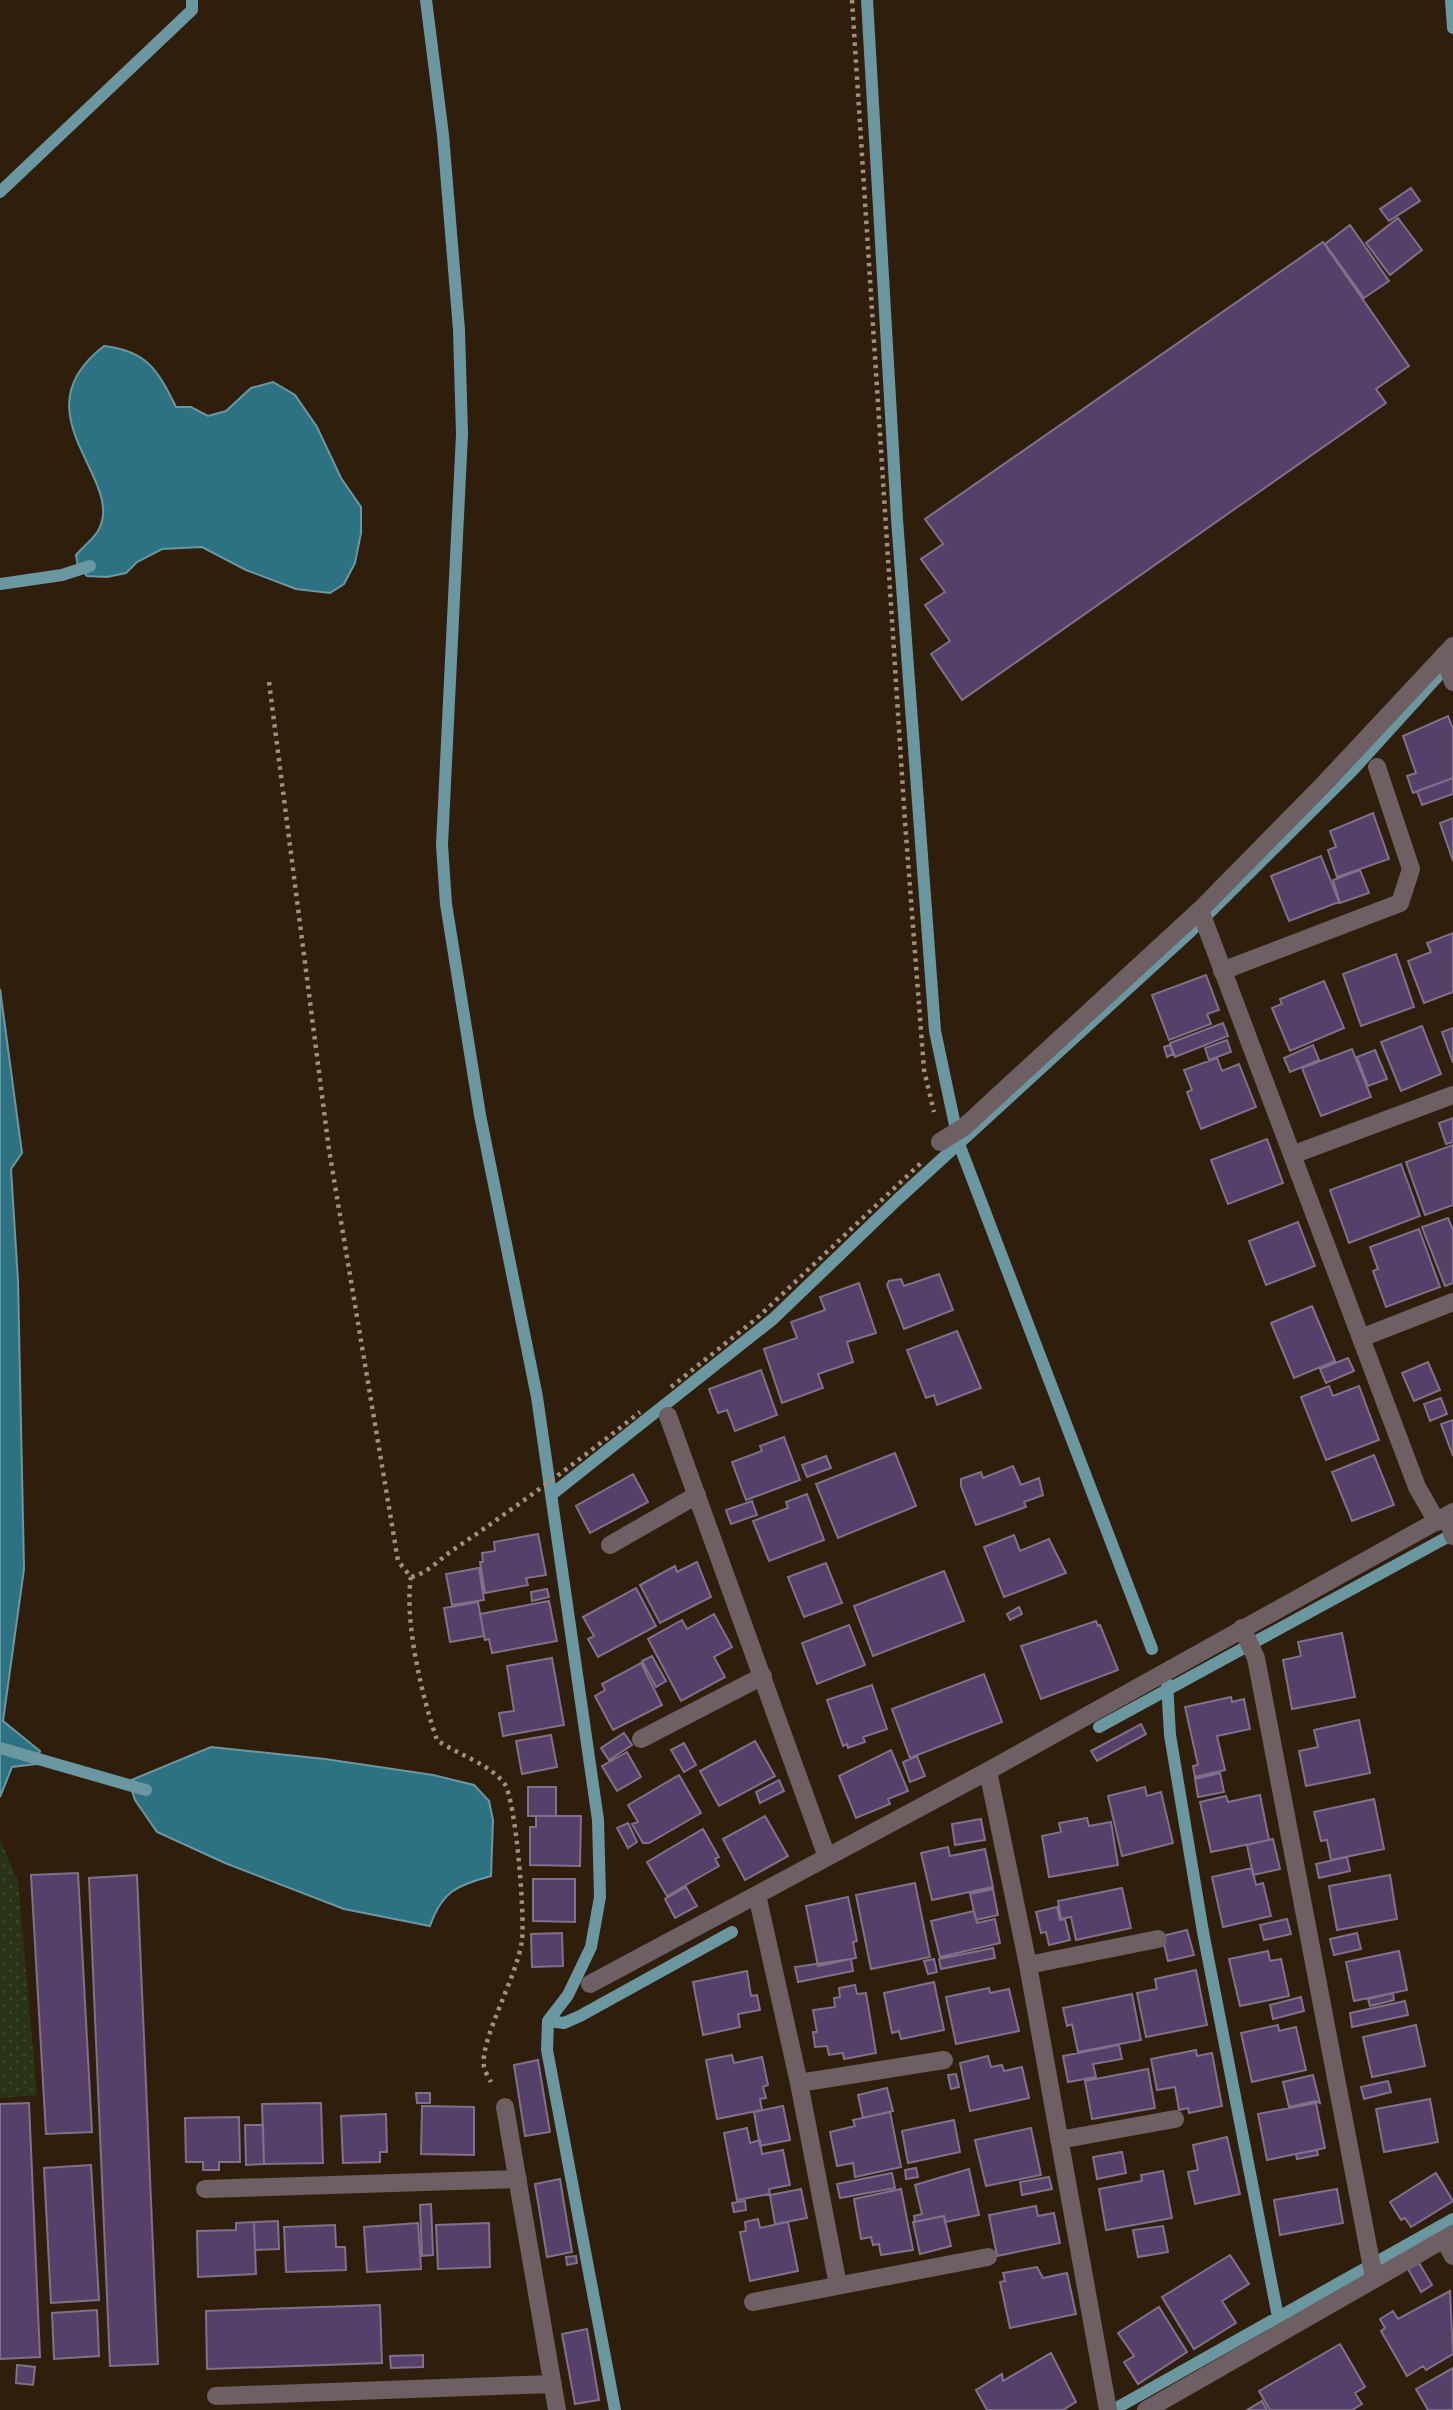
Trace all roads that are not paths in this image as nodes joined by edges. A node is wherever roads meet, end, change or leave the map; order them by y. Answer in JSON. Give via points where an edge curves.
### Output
{"nodes":[{"id":1,"x":1449,"y":664,"type":"edge"},
{"id":2,"x":1377,"y":767,"type":"dead end"},
{"id":3,"x":1202,"y":916,"type":"junction"},
{"id":4,"x":1222,"y":971,"type":"junction"},
{"id":5,"x":1453,"y":1095,"type":"edge"},
{"id":6,"x":951,"y":1135,"type":"road end"},
{"id":7,"x":1292,"y":1155,"type":"junction"},
{"id":8,"x":1453,"y":1302,"type":"edge"},
{"id":9,"x":1361,"y":1338,"type":"junction"},
{"id":10,"x":668,"y":1416,"type":"dead end"},
{"id":11,"x":697,"y":1495,"type":"junction"},
{"id":12,"x":1448,"y":1523,"type":"edge"},
{"id":13,"x":610,"y":1545,"type":"dead end"},
{"id":14,"x":1248,"y":1641,"type":"junction"},
{"id":15,"x":762,"y":1676,"type":"junction"},
{"id":16,"x":641,"y":1739,"type":"dead end"},
{"id":17,"x":988,"y":1771,"type":"junction"},
{"id":18,"x":827,"y":1857,"type":"junction"},
{"id":19,"x":757,"y":1895,"type":"junction"},
{"id":20,"x":1158,"y":1939,"type":"dead end"},
{"id":21,"x":1027,"y":1965,"type":"junction"},
{"id":22,"x":590,"y":1984,"type":"dead end"},
{"id":23,"x":944,"y":2060,"type":"dead end"},
{"id":24,"x":799,"y":2084,"type":"junction"},
{"id":25,"x":505,"y":2107,"type":"road end"},
{"id":26,"x":1175,"y":2119,"type":"dead end"},
{"id":27,"x":1059,"y":2140,"type":"junction"},
{"id":28,"x":518,"y":2179,"type":"junction"},
{"id":29,"x":205,"y":2189,"type":"dead end"},
{"id":30,"x":1448,"y":2236,"type":"edge"},
{"id":31,"x":1453,"y":2256,"type":"edge"},
{"id":32,"x":988,"y":2257,"type":"dead end"},
{"id":33,"x":1372,"y":2269,"type":"junction"},
{"id":34,"x":838,"y":2285,"type":"junction"},
{"id":35,"x":753,"y":2302,"type":"dead end"},
{"id":36,"x":553,"y":2384,"type":"junction"},
{"id":37,"x":216,"y":2396,"type":"dead end"},
{"id":38,"x":1108,"y":2409,"type":"edge"},
{"id":39,"x":557,"y":2410,"type":"edge"},
{"id":40,"x":1146,"y":2410,"type":"edge"}],
"edges":[{"from":1,"to":3,"type":"street","via":[[1323,785]]},
{"from":2,"to":4,"type":"street","via":[[1411,869],[1400,903]]},
{"from":3,"to":4,"type":"street"},
{"from":3,"to":6,"type":"street"},
{"from":4,"to":7,"type":"street"},
{"from":5,"to":7,"type":"street"},
{"from":7,"to":9,"type":"street"},
{"from":8,"to":9,"type":"street"},
{"from":9,"to":12,"type":"street","via":[[1417,1487]]},
{"from":10,"to":11,"type":"street"},
{"from":11,"to":13,"type":"street"},
{"from":11,"to":15,"type":"street"},
{"from":12,"to":14,"type":"street"},
{"from":14,"to":17,"type":"street"},
{"from":14,"to":33,"type":"street"},
{"from":15,"to":16,"type":"street"},
{"from":15,"to":18,"type":"street"},
{"from":17,"to":18,"type":"street"},
{"from":17,"to":21,"type":"street"},
{"from":18,"to":19,"type":"street"},
{"from":19,"to":22,"type":"street"},
{"from":19,"to":24,"type":"street"},
{"from":20,"to":21,"type":"street"},
{"from":21,"to":27,"type":"street"},
{"from":23,"to":24,"type":"street"},
{"from":24,"to":34,"type":"street"},
{"from":25,"to":28,"type":"street"},
{"from":26,"to":27,"type":"street"},
{"from":27,"to":38,"type":"street"},
{"from":28,"to":29,"type":"street"},
{"from":28,"to":36,"type":"street"},
{"from":30,"to":31,"type":"street"},
{"from":30,"to":33,"type":"street"},
{"from":32,"to":34,"type":"street"},
{"from":33,"to":40,"type":"street"},
{"from":34,"to":35,"type":"street"},
{"from":36,"to":37,"type":"street"},
{"from":36,"to":39,"type":"street"}]}
